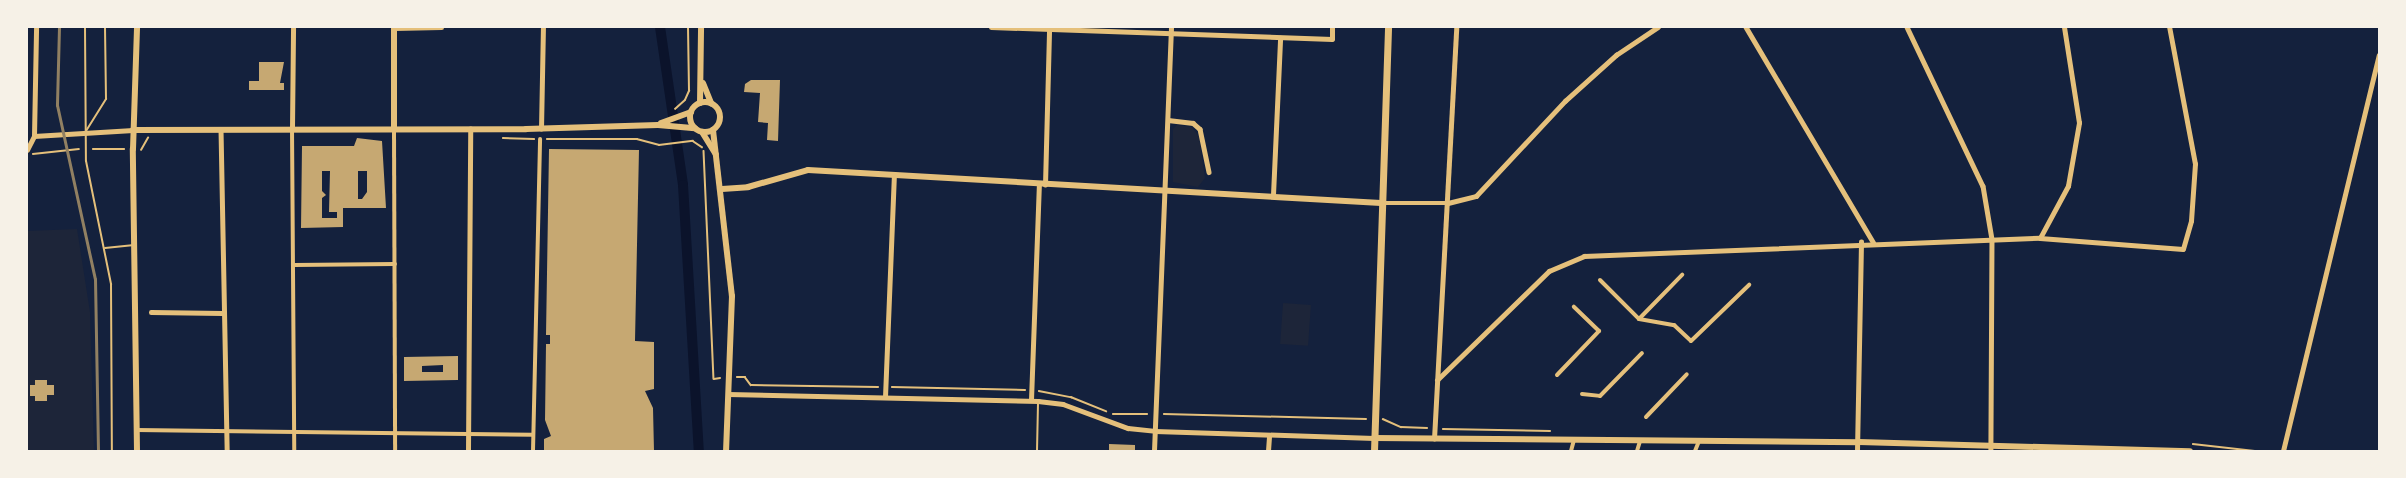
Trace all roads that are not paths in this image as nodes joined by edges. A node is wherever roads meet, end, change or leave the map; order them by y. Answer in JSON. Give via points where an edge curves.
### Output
{"nodes":[{"id":1,"x":36,"y":27,"type":"edge"},
{"id":2,"x":85,"y":27,"type":"edge"},
{"id":3,"x":105,"y":27,"type":"edge"},
{"id":4,"x":137,"y":27,"type":"edge"},
{"id":5,"x":293,"y":27,"type":"edge"},
{"id":6,"x":441,"y":27,"type":"edge"},
{"id":7,"x":543,"y":27,"type":"edge"},
{"id":8,"x":701,"y":27,"type":"edge"},
{"id":9,"x":991,"y":27,"type":"edge"},
{"id":10,"x":1332,"y":27,"type":"edge"},
{"id":11,"x":1388,"y":27,"type":"edge"},
{"id":12,"x":1456,"y":27,"type":"edge"},
{"id":13,"x":1658,"y":27,"type":"edge"},
{"id":14,"x":1746,"y":27,"type":"edge"},
{"id":15,"x":1907,"y":27,"type":"edge"},
{"id":16,"x":2064,"y":27,"type":"edge"},
{"id":17,"x":2168,"y":27,"type":"edge"},
{"id":18,"x":394,"y":28,"type":"edge"},
{"id":19,"x":1049,"y":28,"type":"edge"},
{"id":20,"x":1171,"y":30,"type":"edge"},
{"id":21,"x":1280,"y":38,"type":"junction"},
{"id":22,"x":2379,"y":56,"type":"edge"},
{"id":23,"x":701,"y":70,"type":"junction"},
{"id":24,"x":700,"y":103,"type":"junction"},
{"id":25,"x":711,"y":103,"type":"junction"},
{"id":26,"x":692,"y":112,"type":"junction"},
{"id":27,"x":1168,"y":120,"type":"junction"},
{"id":28,"x":658,"y":125,"type":"junction"},
{"id":29,"x":292,"y":128,"type":"junction"},
{"id":30,"x":695,"y":128,"type":"junction"},
{"id":31,"x":221,"y":129,"type":"junction"},
{"id":32,"x":394,"y":129,"type":"junction"},
{"id":33,"x":470,"y":129,"type":"junction"},
{"id":34,"x":541,"y":129,"type":"junction"},
{"id":35,"x":133,"y":130,"type":"junction"},
{"id":36,"x":713,"y":130,"type":"junction"},
{"id":37,"x":702,"y":132,"type":"junction"},
{"id":38,"x":85,"y":133,"type":"junction"},
{"id":39,"x":34,"y":136,"type":"junction"},
{"id":40,"x":540,"y":139,"type":"road end"},
{"id":41,"x":27,"y":150,"type":"edge"},
{"id":42,"x":717,"y":156,"type":"junction"},
{"id":43,"x":1209,"y":172,"type":"dead end"},
{"id":44,"x":894,"y":176,"type":"junction"},
{"id":45,"x":1042,"y":184,"type":"junction"},
{"id":46,"x":722,"y":189,"type":"junction"},
{"id":47,"x":1166,"y":189,"type":"junction"},
{"id":48,"x":1273,"y":195,"type":"junction"},
{"id":49,"x":1382,"y":203,"type":"junction"},
{"id":50,"x":1448,"y":203,"type":"junction"},
{"id":51,"x":2040,"y":238,"type":"junction"},
{"id":52,"x":1992,"y":239,"type":"junction"},
{"id":53,"x":1861,"y":242,"type":"junction"},
{"id":54,"x":1873,"y":242,"type":"junction"},
{"id":55,"x":135,"y":244,"type":"junction"},
{"id":56,"x":105,"y":248,"type":"junction"},
{"id":57,"x":394,"y":264,"type":"junction"},
{"id":58,"x":294,"y":265,"type":"junction"},
{"id":59,"x":1682,"y":275,"type":"dead end"},
{"id":60,"x":1600,"y":280,"type":"dead end"},
{"id":61,"x":1749,"y":285,"type":"dead end"},
{"id":62,"x":1574,"y":307,"type":"dead end"},
{"id":63,"x":151,"y":312,"type":"dead end"},
{"id":64,"x":222,"y":313,"type":"junction"},
{"id":65,"x":1639,"y":319,"type":"junction"},
{"id":66,"x":1642,"y":353,"type":"dead end"},
{"id":67,"x":1687,"y":374,"type":"dead end"},
{"id":68,"x":1557,"y":375,"type":"dead end"},
{"id":69,"x":1437,"y":380,"type":"junction"},
{"id":70,"x":727,"y":394,"type":"junction"},
{"id":71,"x":1582,"y":394,"type":"dead end"},
{"id":72,"x":885,"y":397,"type":"junction"},
{"id":73,"x":1031,"y":400,"type":"junction"},
{"id":74,"x":1038,"y":401,"type":"junction"},
{"id":75,"x":1646,"y":417,"type":"dead end"},
{"id":76,"x":228,"y":429,"type":"junction"},
{"id":77,"x":294,"y":429,"type":"junction"},
{"id":78,"x":136,"y":430,"type":"junction"},
{"id":79,"x":1155,"y":431,"type":"junction"},
{"id":80,"x":394,"y":432,"type":"junction"},
{"id":81,"x":468,"y":434,"type":"junction"},
{"id":82,"x":534,"y":435,"type":"junction"},
{"id":83,"x":1269,"y":437,"type":"junction"},
{"id":84,"x":1374,"y":438,"type":"junction"},
{"id":85,"x":1434,"y":439,"type":"junction"},
{"id":86,"x":1575,"y":440,"type":"junction"},
{"id":87,"x":1640,"y":441,"type":"junction"},
{"id":88,"x":1700,"y":441,"type":"junction"},
{"id":89,"x":1859,"y":442,"type":"junction"},
{"id":90,"x":1991,"y":449,"type":"edge"},
{"id":91,"x":112,"y":451,"type":"edge"},
{"id":92,"x":137,"y":451,"type":"edge"},
{"id":93,"x":227,"y":451,"type":"edge"},
{"id":94,"x":294,"y":451,"type":"edge"},
{"id":95,"x":395,"y":451,"type":"edge"},
{"id":96,"x":468,"y":451,"type":"edge"},
{"id":97,"x":533,"y":451,"type":"edge"},
{"id":98,"x":726,"y":451,"type":"edge"},
{"id":99,"x":1037,"y":451,"type":"edge"},
{"id":100,"x":1154,"y":451,"type":"edge"},
{"id":101,"x":1268,"y":451,"type":"edge"},
{"id":102,"x":1374,"y":451,"type":"edge"},
{"id":103,"x":1571,"y":451,"type":"edge"},
{"id":104,"x":1637,"y":451,"type":"edge"},
{"id":105,"x":1695,"y":451,"type":"edge"},
{"id":106,"x":1857,"y":451,"type":"edge"},
{"id":107,"x":2190,"y":451,"type":"edge"},
{"id":108,"x":2283,"y":451,"type":"edge"}],
"edges":[{"from":1,"to":39,"type":"street"},
{"from":2,"to":38,"type":"lane"},
{"from":3,"to":38,"type":"lane","via":[[106,99]]},
{"from":4,"to":35,"type":"street"},
{"from":5,"to":29,"type":"street"},
{"from":6,"to":18,"type":"street"},
{"from":7,"to":34,"type":"street"},
{"from":8,"to":23,"type":"street"},
{"from":9,"to":19,"type":"street"},
{"from":10,"to":21,"type":"street","via":[[1332,39]]},
{"from":11,"to":49,"type":"main road"},
{"from":12,"to":50,"type":"street"},
{"from":13,"to":50,"type":"street","via":[[1616,55],[1565,101],[1476,196]]},
{"from":14,"to":54,"type":"street"},
{"from":15,"to":52,"type":"street","via":[[1983,186]]},
{"from":16,"to":51,"type":"street","via":[[2079,123],[2068,186]]},
{"from":17,"to":51,"type":"street","via":[[2195,164],[2191,221],[2183,249]]},
{"from":18,"to":32,"type":"street"},
{"from":19,"to":20,"type":"street"},
{"from":19,"to":45,"type":"street"},
{"from":20,"to":21,"type":"street"},
{"from":20,"to":27,"type":"street"},
{"from":21,"to":48,"type":"street"},
{"from":22,"to":108,"type":"street"},
{"from":23,"to":24,"type":"street"},
{"from":23,"to":25,"type":"street"},
{"from":24,"to":25,"type":"street"},
{"from":24,"to":26,"type":"street"},
{"from":25,"to":36,"type":"street","via":[[720,116]]},
{"from":26,"to":28,"type":"street"},
{"from":26,"to":30,"type":"street"},
{"from":27,"to":43,"type":"street","via":[[1193,123],[1200,129]]},
{"from":27,"to":47,"type":"street"},
{"from":28,"to":30,"type":"street"},
{"from":28,"to":34,"type":"street"},
{"from":29,"to":31,"type":"street"},
{"from":29,"to":32,"type":"street"},
{"from":29,"to":58,"type":"street"},
{"from":30,"to":37,"type":"street"},
{"from":31,"to":35,"type":"street"},
{"from":31,"to":64,"type":"street"},
{"from":32,"to":33,"type":"street"},
{"from":32,"to":57,"type":"street"},
{"from":33,"to":34,"type":"street"},
{"from":33,"to":81,"type":"street"},
{"from":35,"to":38,"type":"street"},
{"from":35,"to":55,"type":"street"},
{"from":36,"to":37,"type":"street"},
{"from":36,"to":42,"type":"street"},
{"from":37,"to":42,"type":"street"},
{"from":38,"to":39,"type":"street"},
{"from":38,"to":56,"type":"lane"},
{"from":39,"to":41,"type":"street"},
{"from":40,"to":82,"type":"street"},
{"from":42,"to":46,"type":"street"},
{"from":44,"to":45,"type":"street"},
{"from":44,"to":46,"type":"street","via":[[800,170],[748,187]]},
{"from":44,"to":72,"type":"street"},
{"from":45,"to":47,"type":"street"},
{"from":45,"to":73,"type":"street"},
{"from":46,"to":70,"type":"street","via":[[732,296]]},
{"from":47,"to":48,"type":"street"},
{"from":47,"to":79,"type":"street"},
{"from":48,"to":49,"type":"street"},
{"from":49,"to":50,"type":"street"},
{"from":49,"to":84,"type":"main road"},
{"from":50,"to":69,"type":"street"},
{"from":51,"to":52,"type":"street"},
{"from":52,"to":54,"type":"street"},
{"from":52,"to":90,"type":"street"},
{"from":53,"to":54,"type":"street"},
{"from":53,"to":69,"type":"street","via":[[1584,256],[1549,271]]},
{"from":53,"to":89,"type":"street"},
{"from":55,"to":56,"type":"lane"},
{"from":55,"to":78,"type":"street"},
{"from":56,"to":91,"type":"lane","via":[[111,292]]},
{"from":57,"to":58,"type":"street"},
{"from":57,"to":80,"type":"street"},
{"from":58,"to":77,"type":"street"},
{"from":59,"to":65,"type":"street"},
{"from":60,"to":65,"type":"street"},
{"from":61,"to":65,"type":"street","via":[[1691,340],[1674,325]]},
{"from":62,"to":68,"type":"street","via":[[1599,331]]},
{"from":63,"to":64,"type":"street"},
{"from":64,"to":76,"type":"street"},
{"from":66,"to":71,"type":"street","via":[[1600,396]]},
{"from":67,"to":75,"type":"street"},
{"from":69,"to":85,"type":"street"},
{"from":70,"to":72,"type":"street"},
{"from":70,"to":98,"type":"street"},
{"from":72,"to":73,"type":"street"},
{"from":73,"to":74,"type":"street"},
{"from":74,"to":79,"type":"street","via":[[1063,404],[1128,428]]},
{"from":74,"to":99,"type":"lane"},
{"from":76,"to":77,"type":"street"},
{"from":76,"to":78,"type":"street"},
{"from":76,"to":93,"type":"street"},
{"from":77,"to":80,"type":"street"},
{"from":77,"to":94,"type":"street"},
{"from":78,"to":92,"type":"street"},
{"from":79,"to":83,"type":"street"},
{"from":79,"to":100,"type":"street"},
{"from":80,"to":81,"type":"street"},
{"from":80,"to":95,"type":"street"},
{"from":81,"to":82,"type":"street"},
{"from":81,"to":96,"type":"street"},
{"from":82,"to":97,"type":"street"},
{"from":83,"to":84,"type":"street"},
{"from":83,"to":101,"type":"street"},
{"from":84,"to":85,"type":"street"},
{"from":84,"to":102,"type":"main road"},
{"from":85,"to":86,"type":"street"},
{"from":86,"to":87,"type":"street"},
{"from":86,"to":103,"type":"street"},
{"from":87,"to":88,"type":"street"},
{"from":87,"to":104,"type":"street"},
{"from":88,"to":89,"type":"street"},
{"from":88,"to":105,"type":"street"},
{"from":89,"to":90,"type":"street"},
{"from":89,"to":106,"type":"street"},
{"from":90,"to":107,"type":"street"}]}
